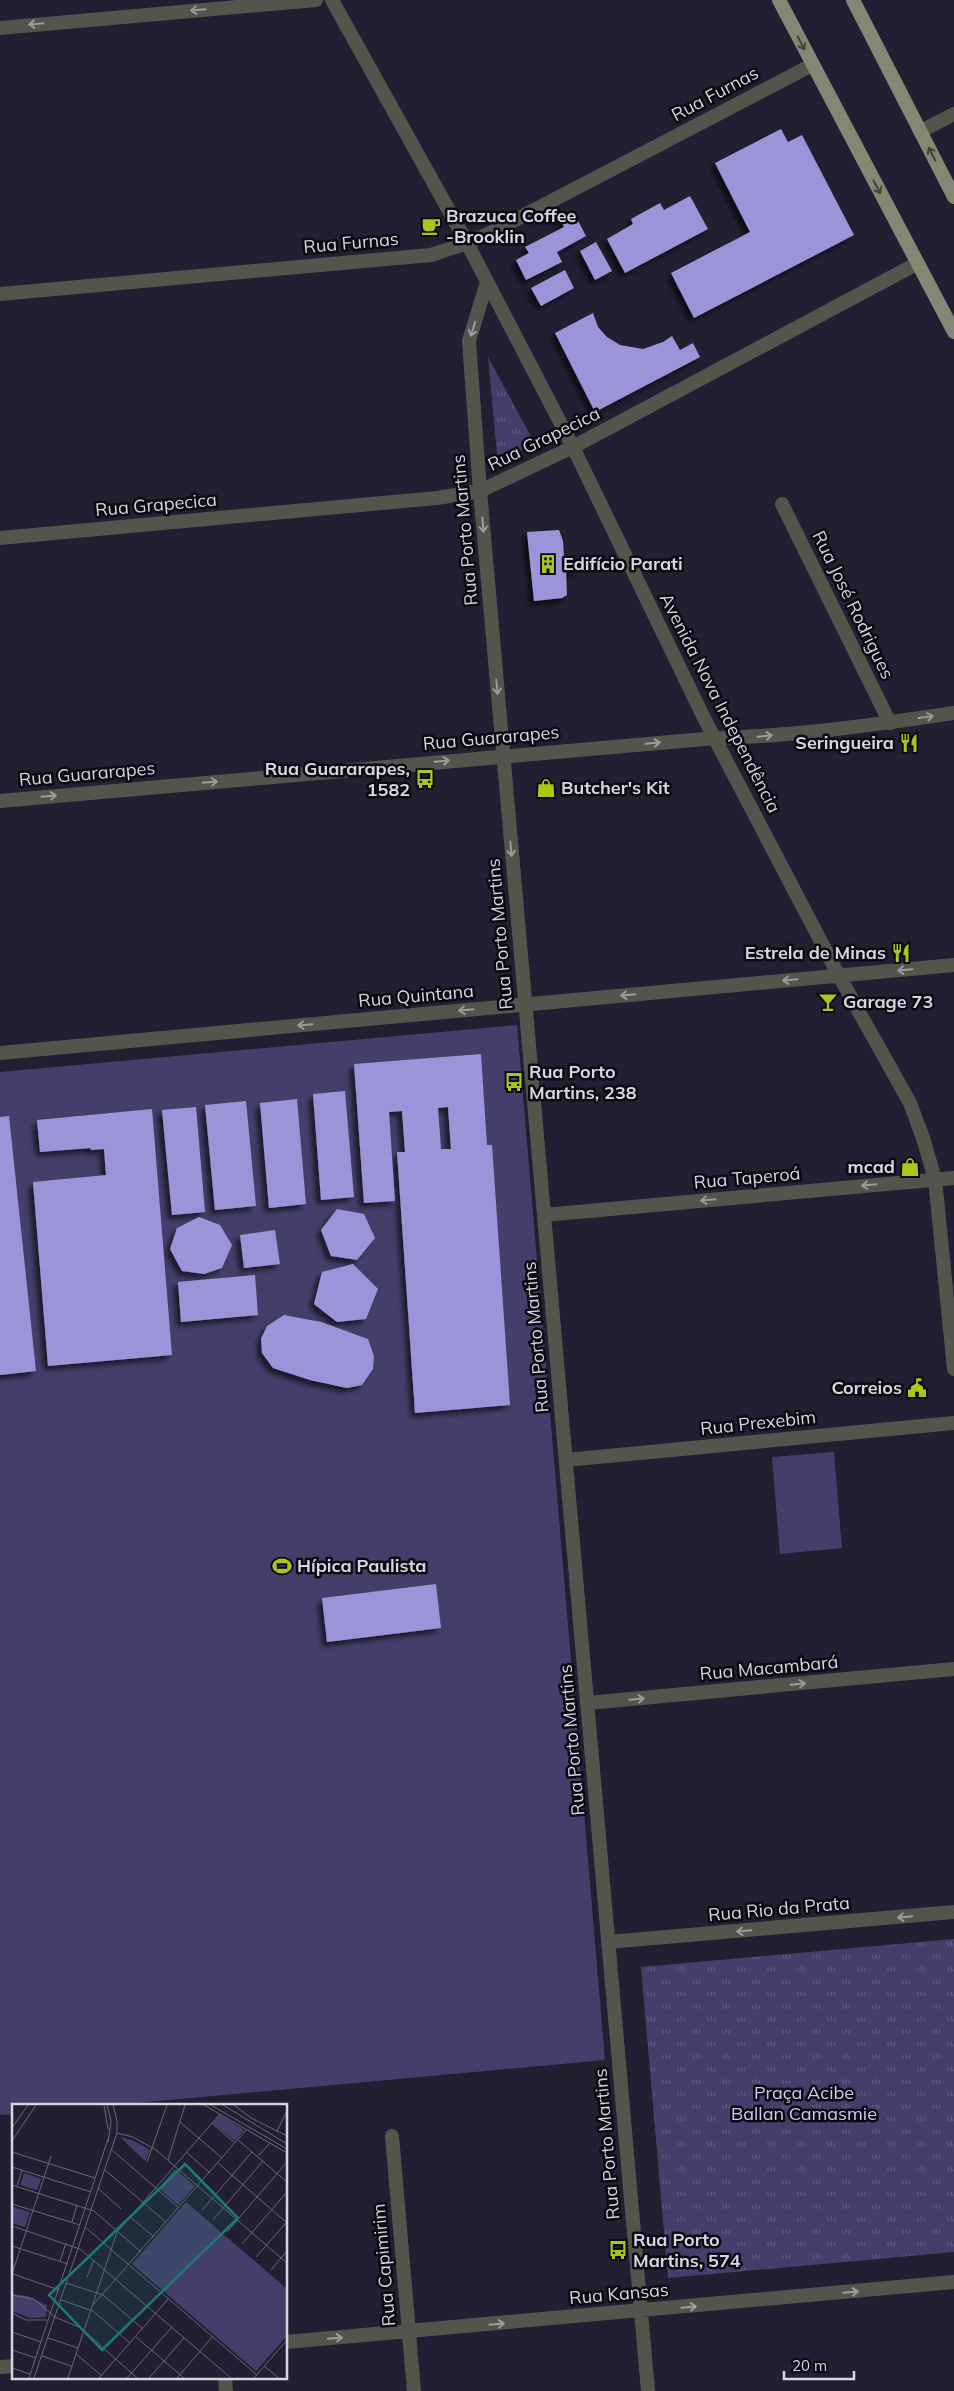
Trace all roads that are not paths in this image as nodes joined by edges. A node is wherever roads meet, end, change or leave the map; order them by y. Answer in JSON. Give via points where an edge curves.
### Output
{"nodes":[{"id":1,"x":316,"y":0,"type":"edge"},
{"id":2,"x":332,"y":0,"type":"edge"},
{"id":3,"x":779,"y":0,"type":"edge"},
{"id":4,"x":853,"y":0,"type":"edge"},
{"id":5,"x":0,"y":28,"type":"edge"},
{"id":6,"x":812,"y":65,"type":"junction"},
{"id":7,"x":954,"y":114,"type":"edge"},
{"id":8,"x":920,"y":131,"type":"junction"},
{"id":9,"x":954,"y":198,"type":"edge"},
{"id":10,"x":467,"y":243,"type":"junction"},
{"id":11,"x":918,"y":263,"type":"junction"},
{"id":12,"x":487,"y":282,"type":"junction"},
{"id":13,"x":0,"y":294,"type":"edge"},
{"id":14,"x":954,"y":332,"type":"edge"},
{"id":15,"x":573,"y":447,"type":"junction"},
{"id":16,"x":480,"y":491,"type":"junction"},
{"id":17,"x":782,"y":504,"type":"dead end"},
{"id":18,"x":0,"y":538,"type":"edge"},
{"id":19,"x":954,"y":713,"type":"edge"},
{"id":20,"x":890,"y":722,"type":"junction"},
{"id":21,"x":716,"y":738,"type":"junction"},
{"id":22,"x":503,"y":756,"type":"junction"},
{"id":23,"x":0,"y":801,"type":"edge"},
{"id":24,"x":954,"y":965,"type":"edge"},
{"id":25,"x":839,"y":976,"type":"junction"},
{"id":26,"x":525,"y":1005,"type":"junction"},
{"id":27,"x":0,"y":1053,"type":"edge"},
{"id":28,"x":954,"y":1178,"type":"edge"},
{"id":29,"x":935,"y":1179,"type":"junction"},
{"id":30,"x":544,"y":1215,"type":"junction"},
{"id":31,"x":954,"y":1368,"type":"edge"},
{"id":32,"x":954,"y":1423,"type":"edge"},
{"id":33,"x":566,"y":1460,"type":"junction"},
{"id":34,"x":954,"y":1669,"type":"edge"},
{"id":35,"x":588,"y":1703,"type":"junction"},
{"id":36,"x":954,"y":1912,"type":"edge"},
{"id":37,"x":608,"y":1942,"type":"junction"},
{"id":38,"x":392,"y":2136,"type":"dead end"},
{"id":39,"x":954,"y":2282,"type":"edge"},
{"id":40,"x":641,"y":2311,"type":"junction"},
{"id":41,"x":409,"y":2331,"type":"junction"},
{"id":42,"x":288,"y":2342,"type":"edge"},
{"id":43,"x":225,"y":2378,"type":"edge"},
{"id":44,"x":226,"y":2391,"type":"edge"},
{"id":45,"x":414,"y":2391,"type":"edge"},
{"id":46,"x":648,"y":2391,"type":"edge"}],
"edges":[{"from":1,"to":5,"type":"street","one_way":true},
{"from":2,"to":10,"type":"street","name":"Avenida Nova Independência"},
{"from":3,"to":6,"type":"main road","one_way":true},
{"from":4,"to":8,"type":"main road"},
{"from":6,"to":10,"type":"street","name":"Rua Furnas"},
{"from":6,"to":11,"type":"main road","one_way":true},
{"from":7,"to":8,"type":"street"},
{"from":9,"to":8,"type":"main road","one_way":true},
{"from":10,"to":12,"type":"street","name":"Avenida Nova Independência"},
{"from":10,"to":13,"type":"street","name":"Rua Furnas","via":[[431,255]]},
{"from":11,"to":14,"type":"main road"},
{"from":11,"to":15,"type":"street","name":"Rua Grapecica"},
{"from":12,"to":15,"type":"street","name":"Avenida Nova Independência"},
{"from":12,"to":16,"type":"street","name":"Rua Porto Martins","one_way":true,"via":[[469,341]]},
{"from":15,"to":16,"type":"street","name":"Rua Grapecica"},
{"from":15,"to":21,"type":"street","name":"Avenida Nova Independência"},
{"from":16,"to":18,"type":"street","name":"Rua Grapecica","via":[[437,498]]},
{"from":16,"to":22,"type":"street","name":"Rua Porto Martins","one_way":true},
{"from":17,"to":20,"type":"street","name":"Rua José Rodrigues"},
{"from":20,"to":19,"type":"street","name":"Rua Guararapes","one_way":true},
{"from":21,"to":20,"type":"street","name":"Rua Guararapes","one_way":true},
{"from":22,"to":21,"type":"street","name":"Rua Guararapes","one_way":true},
{"from":21,"to":25,"type":"street","name":"Avenida Nova Independência"},
{"from":23,"to":22,"type":"street","name":"Rua Guararapes","one_way":true},
{"from":22,"to":26,"type":"street","name":"Rua Porto Martins","one_way":true},
{"from":24,"to":25,"type":"street","name":"Rua Quintana","one_way":true},
{"from":25,"to":26,"type":"street","name":"Rua Quintana","one_way":true},
{"from":25,"to":29,"type":"street","name":"Avenida Nova Independência","via":[[910,1103]]},
{"from":26,"to":27,"type":"street","name":"Rua Quintana","one_way":true},
{"from":26,"to":30,"type":"street","name":"Rua Porto Martins"},
{"from":28,"to":29,"type":"street","name":"Rua Taperoá"},
{"from":29,"to":30,"type":"street","name":"Rua Taperoá","one_way":true},
{"from":29,"to":31,"type":"street","name":"Avenida Nova Independência"},
{"from":30,"to":33,"type":"street","name":"Rua Porto Martins"},
{"from":32,"to":33,"type":"street","name":"Rua Prexebim"},
{"from":33,"to":35,"type":"street","name":"Rua Porto Martins"},
{"from":35,"to":34,"type":"street","name":"Rua Macambará","one_way":true},
{"from":35,"to":37,"type":"street","name":"Rua Porto Martins"},
{"from":36,"to":37,"type":"street","name":"Rua Rio da Prata","one_way":true},
{"from":37,"to":40,"type":"street","name":"Rua Porto Martins"},
{"from":38,"to":41,"type":"street","name":"Rua Capimirim"},
{"from":40,"to":39,"type":"street","name":"Rua Kansas","one_way":true},
{"from":41,"to":40,"type":"street","name":"Rua Kansas","one_way":true},
{"from":40,"to":46,"type":"street","name":"Rua Porto Martins"},
{"from":42,"to":41,"type":"street","name":"Rua Kansas","one_way":true},
{"from":41,"to":45,"type":"street","name":"Rua Capimirim"},
{"from":43,"to":44,"type":"street"}]}
